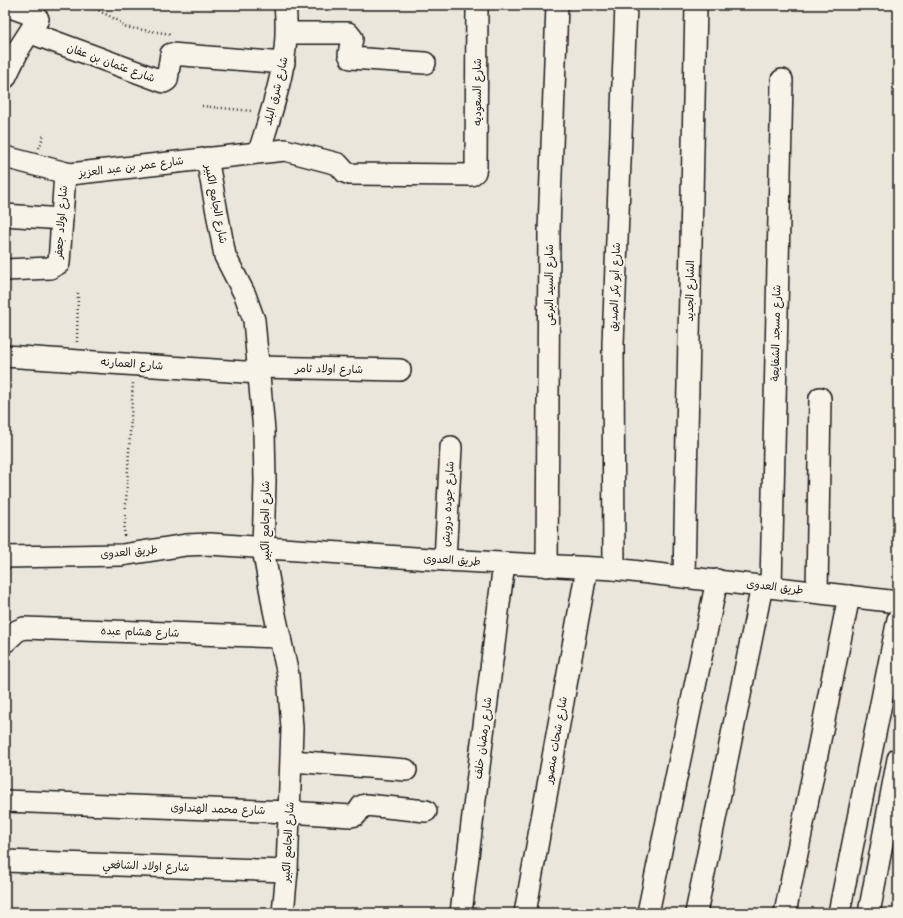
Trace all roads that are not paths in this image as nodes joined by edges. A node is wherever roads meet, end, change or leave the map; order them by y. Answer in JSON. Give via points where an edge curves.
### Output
{"nodes":[{"id":1,"x":285,"y":5,"type":"edge"},
{"id":2,"x":477,"y":5,"type":"edge"},
{"id":3,"x":557,"y":5,"type":"edge"},
{"id":4,"x":626,"y":5,"type":"edge"},
{"id":5,"x":696,"y":5,"type":"edge"},
{"id":6,"x":6,"y":6,"type":"edge"},
{"id":7,"x":31,"y":33,"type":"junction"},
{"id":8,"x":287,"y":33,"type":"junction"},
{"id":9,"x":284,"y":62,"type":"junction"},
{"id":10,"x":426,"y":64,"type":"dead end"},
{"id":11,"x":5,"y":78,"type":"edge"},
{"id":12,"x":782,"y":80,"type":"dead end"},
{"id":13,"x":259,"y":152,"type":"junction"},
{"id":14,"x":5,"y":157,"type":"edge"},
{"id":15,"x":207,"y":158,"type":"junction"},
{"id":16,"x":65,"y":173,"type":"junction"},
{"id":17,"x":468,"y":175,"type":"joint"},
{"id":18,"x":5,"y":215,"type":"edge"},
{"id":19,"x":62,"y":219,"type":"junction"},
{"id":20,"x":5,"y":270,"type":"edge"},
{"id":21,"x":5,"y":356,"type":"edge"},
{"id":22,"x":258,"y":370,"type":"junction"},
{"id":23,"x":400,"y":370,"type":"dead end"},
{"id":24,"x":820,"y":398,"type":"dead end"},
{"id":25,"x":451,"y":447,"type":"dead end"},
{"id":26,"x":263,"y":549,"type":"junction"},
{"id":27,"x":5,"y":557,"type":"edge"},
{"id":28,"x":445,"y":560,"type":"junction"},
{"id":29,"x":504,"y":563,"type":"junction"},
{"id":30,"x":547,"y":566,"type":"junction"},
{"id":31,"x":587,"y":568,"type":"junction"},
{"id":32,"x":614,"y":569,"type":"junction"},
{"id":33,"x":684,"y":576,"type":"junction"},
{"id":34,"x":717,"y":580,"type":"junction"},
{"id":35,"x":766,"y":586,"type":"junction"},
{"id":36,"x":817,"y":592,"type":"junction"},
{"id":37,"x":849,"y":596,"type":"junction"},
{"id":38,"x":898,"y":602,"type":"edge"},
{"id":39,"x":898,"y":619,"type":"edge"},
{"id":40,"x":280,"y":637,"type":"junction"},
{"id":41,"x":5,"y":642,"type":"edge"},
{"id":42,"x":898,"y":759,"type":"edge"},
{"id":43,"x":292,"y":761,"type":"junction"},
{"id":44,"x":406,"y":770,"type":"dead end"},
{"id":45,"x":5,"y":800,"type":"edge"},
{"id":46,"x":426,"y":811,"type":"dead end"},
{"id":47,"x":289,"y":812,"type":"junction"},
{"id":48,"x":5,"y":861,"type":"edge"},
{"id":49,"x":287,"y":871,"type":"junction"},
{"id":50,"x":283,"y":913,"type":"edge"},
{"id":51,"x":461,"y":913,"type":"edge"},
{"id":52,"x":525,"y":913,"type":"edge"},
{"id":53,"x":648,"y":913,"type":"edge"},
{"id":54,"x":696,"y":913,"type":"edge"},
{"id":55,"x":786,"y":913,"type":"edge"},
{"id":56,"x":839,"y":913,"type":"edge"},
{"id":57,"x":868,"y":913,"type":"edge"}],
"edges":[{"from":1,"to":8,"type":"street","name":"شارع شرق البلد"},
{"from":2,"to":17,"type":"street","name":"شارع السعوديه","via":[[476,167],[475,172]]},
{"from":3,"to":30,"type":"street","name":"شارع السيد البرعى","via":[[550,231]]},
{"from":4,"to":32,"type":"street","name":"شارع أبو بكر الصديق","via":[[613,344]]},
{"from":5,"to":33,"type":"street","name":"الشارع الجديد"},
{"from":6,"to":7,"type":"street","via":[[38,17]]},
{"from":7,"to":9,"type":"street","name":"شارع عثمان بن عفان","via":[[164,82],[167,80],[170,54]]},
{"from":7,"to":11,"type":"street"},
{"from":8,"to":9,"type":"street","name":"شارع شرق البلد"},
{"from":8,"to":10,"type":"street","via":[[348,33],[352,38],[349,54],[351,58]]},
{"from":9,"to":13,"type":"street","name":"شارع شرق البلد"},
{"from":12,"to":35,"type":"street","name":"شارع مسجد الشفايعة"},
{"from":13,"to":15,"type":"street","name":"شارع عمر بن عبد العزيز"},
{"from":13,"to":17,"type":"street","name":"شارع عمر بن عبد العزيز","via":[[290,151],[338,164],[350,174]]},
{"from":14,"to":16,"type":"street","name":"شارع عمر بن عبد العزيز"},
{"from":15,"to":16,"type":"street","name":"شارع عمر بن عبد العزيز","via":[[77,174]]},
{"from":15,"to":22,"type":"street","name":"شارع الجامع الكبير","via":[[226,256],[254,320]]},
{"from":16,"to":19,"type":"street","name":"شارع اولاد جعفر"},
{"from":18,"to":19,"type":"street"},
{"from":19,"to":20,"type":"street","name":"شارع اولاد جعفر","via":[[60,260],[57,266]]},
{"from":21,"to":22,"type":"street","name":"شارع العمارنه"},
{"from":22,"to":23,"type":"street","name":"شارع اولاد تامر"},
{"from":22,"to":26,"type":"street","name":"شارع الجامع الكبير","via":[[265,454]]},
{"from":24,"to":36,"type":"street"},
{"from":25,"to":28,"type":"street","name":"شارع جوده درويش"},
{"from":26,"to":27,"type":"street","name":"طريق العدوى","via":[[198,544],[122,554]]},
{"from":26,"to":28,"type":"street","name":"طريق العدوى"},
{"from":26,"to":40,"type":"street","name":"شارع الجامع الكبير"},
{"from":28,"to":29,"type":"street","name":"طريق العدوى"},
{"from":29,"to":30,"type":"street","name":"طريق العدوى"},
{"from":29,"to":51,"type":"street","name":"شارع رمضان خلف"},
{"from":30,"to":31,"type":"street","name":"طريق العدوى"},
{"from":31,"to":32,"type":"street","name":"طريق العدوى"},
{"from":31,"to":52,"type":"street","name":"شارع شحات منصور"},
{"from":32,"to":33,"type":"street","name":"طريق العدوى"},
{"from":33,"to":34,"type":"street","name":"طريق العدوى"},
{"from":34,"to":35,"type":"street","name":"طريق العدوى"},
{"from":34,"to":53,"type":"street"},
{"from":35,"to":36,"type":"street","name":"طريق العدوى"},
{"from":35,"to":54,"type":"street","name":"شارع مسجد الشفايعة"},
{"from":36,"to":37,"type":"street","name":"طريق العدوى"},
{"from":37,"to":38,"type":"street","name":"طريق العدوى"},
{"from":37,"to":55,"type":"street"},
{"from":39,"to":56,"type":"street"},
{"from":40,"to":41,"type":"street","name":"شارع هشام عبده","via":[[24,628]]},
{"from":40,"to":43,"type":"street","name":"شارع الجامع الكبير","via":[[288,675]]},
{"from":42,"to":57,"type":"street"},
{"from":43,"to":44,"type":"street"},
{"from":43,"to":47,"type":"street","name":"شارع الجامع الكبير"},
{"from":45,"to":47,"type":"street","name":"شارع محمد الهنداوى"},
{"from":46,"to":47,"type":"street","name":"شارع محمد الهنداوى","via":[[366,805],[362,806],[356,815],[350,816]]},
{"from":47,"to":49,"type":"street","name":"شارع الجامع الكبير"},
{"from":48,"to":49,"type":"street","name":"شارع اولاد الشافعي"},
{"from":49,"to":50,"type":"street","name":"شارع الجامع الكبير"}]}
